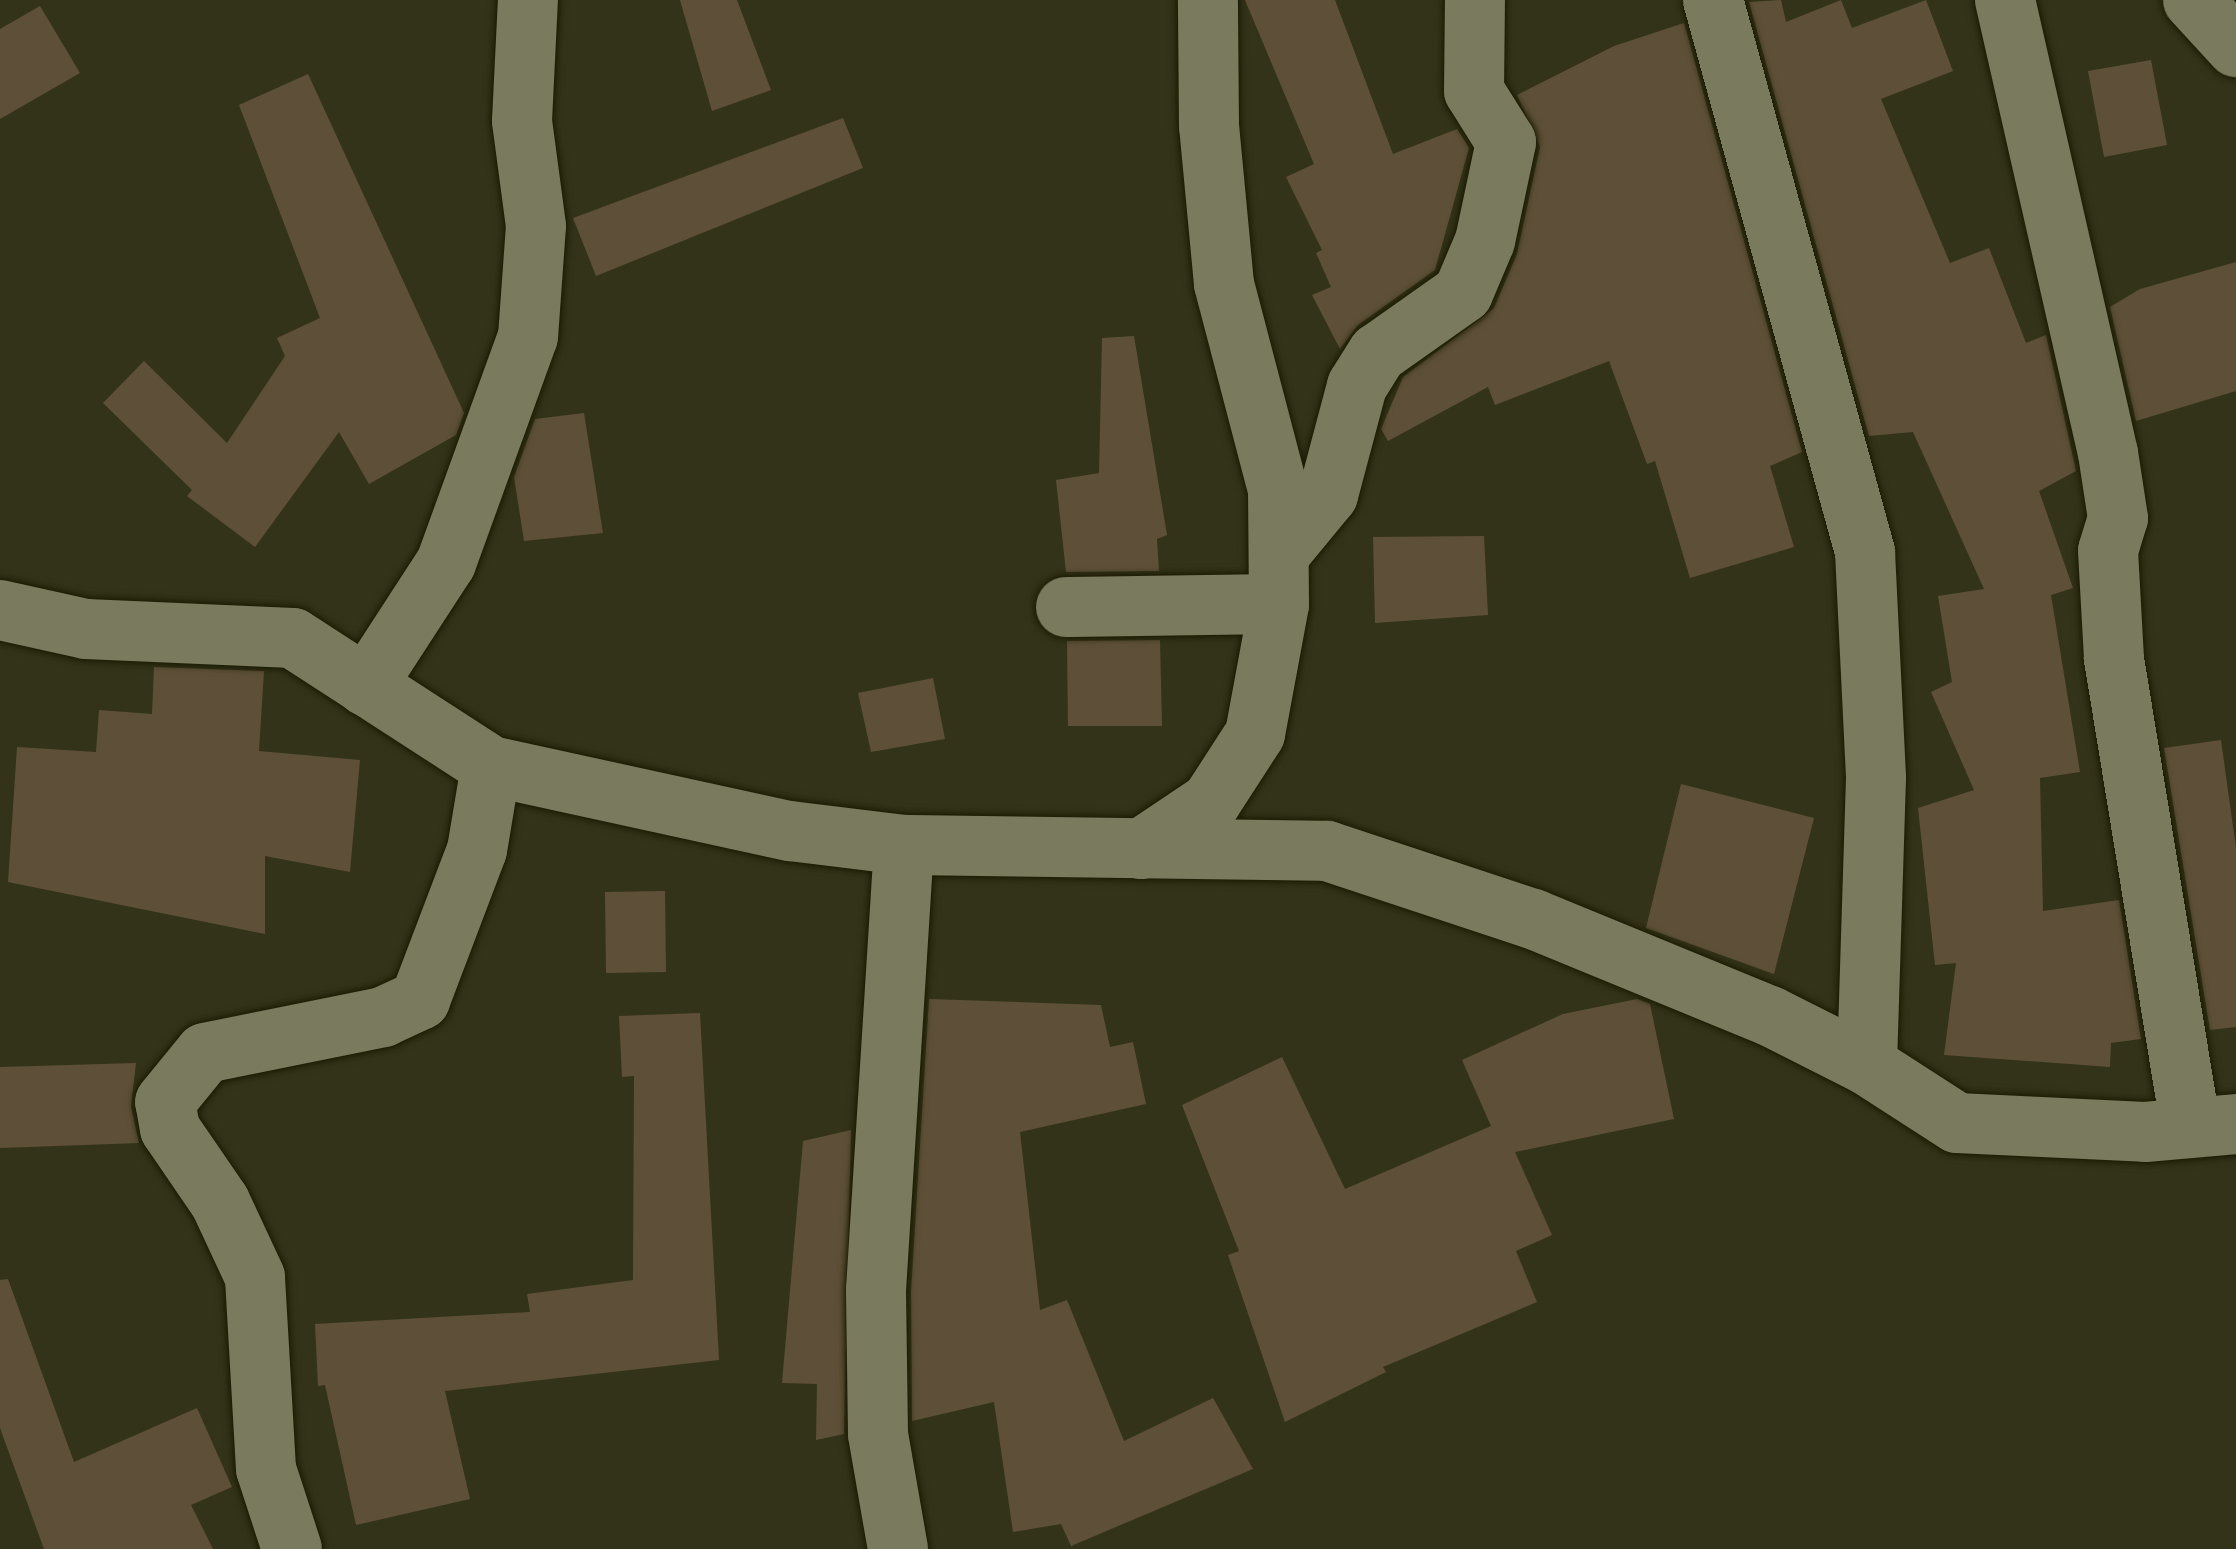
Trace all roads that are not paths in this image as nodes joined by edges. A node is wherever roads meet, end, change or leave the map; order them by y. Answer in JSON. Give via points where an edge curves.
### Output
{"nodes":[{"id":1,"x":528,"y":0,"type":"edge"},
{"id":2,"x":1208,"y":0,"type":"edge"},
{"id":3,"x":1475,"y":0,"type":"edge"},
{"id":4,"x":1713,"y":0,"type":"edge"},
{"id":5,"x":2005,"y":0,"type":"edge"},
{"id":6,"x":2193,"y":0,"type":"edge"},
{"id":7,"x":2236,"y":47,"type":"edge"},
{"id":8,"x":1280,"y":578,"type":"junction"},
{"id":9,"x":1066,"y":607,"type":"dead end"},
{"id":10,"x":0,"y":610,"type":"edge"},
{"id":11,"x":366,"y":686,"type":"junction"},
{"id":12,"x":491,"y":766,"type":"junction"},
{"id":13,"x":904,"y":845,"type":"junction"},
{"id":14,"x":1141,"y":849,"type":"junction"},
{"id":15,"x":1867,"y":1065,"type":"junction"},
{"id":16,"x":2213,"y":1126,"type":"edge"},
{"id":17,"x":292,"y":1549,"type":"edge"},
{"id":18,"x":898,"y":1549,"type":"edge"}],
"edges":[{"from":1,"to":11,"type":"street","via":[[522,122],[536,226],[528,337],[446,563]]},
{"from":2,"to":8,"type":"street","via":[[1209,127],[1224,284],[1278,490]]},
{"from":3,"to":8,"type":"street","via":[[1474,92],[1506,142],[1485,241],[1463,293],[1378,353],[1357,386],[1328,495]]},
{"from":4,"to":15,"type":"street","via":[[1865,552],[1876,778]]},
{"from":5,"to":16,"type":"street","via":[[2108,454],[2118,518],[2108,551],[2114,659]]},
{"from":6,"to":7,"type":"street"},
{"from":8,"to":9,"type":"street"},
{"from":8,"to":14,"type":"street","via":[[1256,734],[1211,802]]},
{"from":10,"to":11,"type":"street","via":[[86,629],[293,638]]},
{"from":11,"to":12,"type":"street"},
{"from":12,"to":13,"type":"street","via":[[790,832]]},
{"from":12,"to":17,"type":"street","via":[[477,850],[420,1000],[382,1017],[205,1053],[164,1102],[170,1129],[220,1202],[255,1277],[266,1469]]},
{"from":13,"to":14,"type":"street"},
{"from":13,"to":18,"type":"street","via":[[876,1290],[878,1434]]},
{"from":14,"to":15,"type":"street","via":[[1327,851],[1533,919]]},
{"from":15,"to":16,"type":"street","via":[[1957,1124]]}]}
